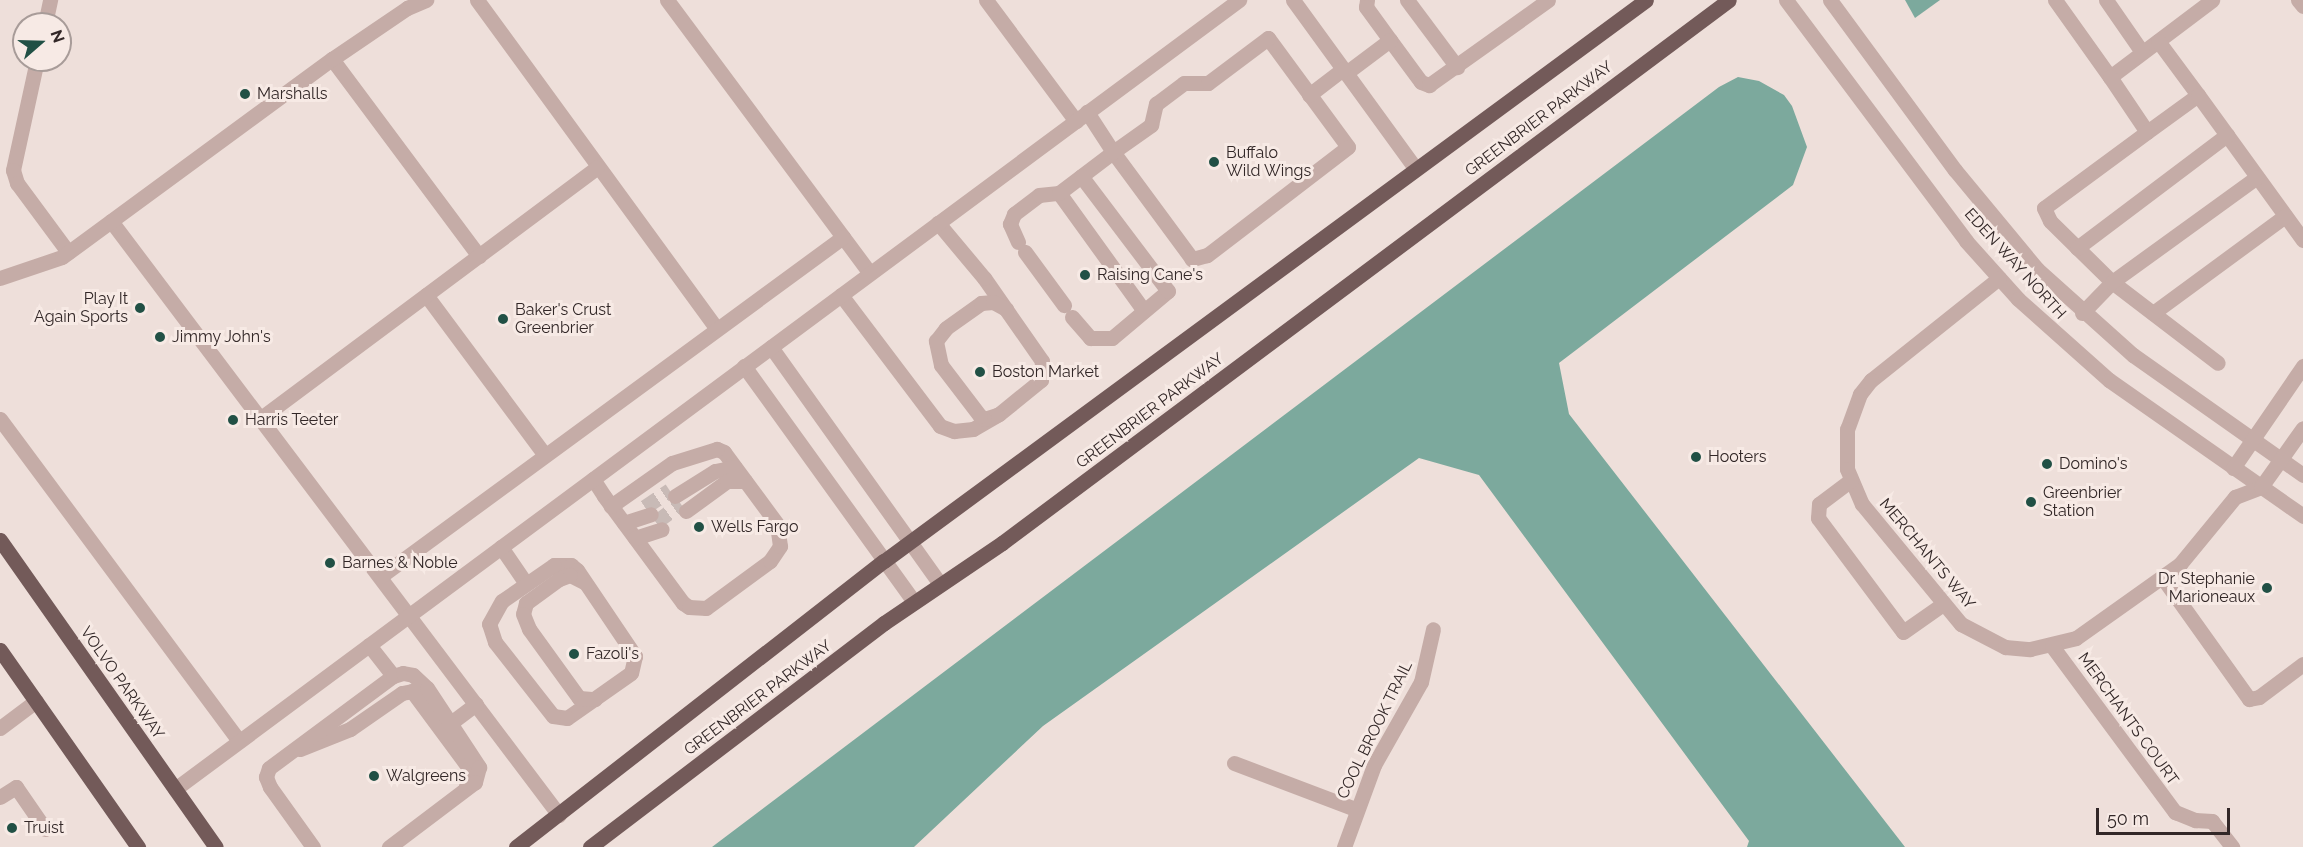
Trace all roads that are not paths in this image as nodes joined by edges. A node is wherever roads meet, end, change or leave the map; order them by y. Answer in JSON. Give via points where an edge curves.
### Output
{"nodes":[{"id":1,"x":426,"y":0,"type":"edge"},
{"id":2,"x":477,"y":0,"type":"edge"},
{"id":3,"x":667,"y":0,"type":"edge"},
{"id":4,"x":986,"y":0,"type":"edge"},
{"id":5,"x":1239,"y":0,"type":"edge"},
{"id":6,"x":1293,"y":0,"type":"edge"},
{"id":7,"x":1367,"y":0,"type":"edge"},
{"id":8,"x":1407,"y":0,"type":"edge"},
{"id":9,"x":1548,"y":0,"type":"edge"},
{"id":10,"x":1646,"y":0,"type":"edge"},
{"id":11,"x":1729,"y":0,"type":"edge"},
{"id":12,"x":1786,"y":0,"type":"edge"},
{"id":13,"x":1830,"y":0,"type":"edge"},
{"id":14,"x":2055,"y":0,"type":"edge"},
{"id":15,"x":2106,"y":0,"type":"edge"},
{"id":16,"x":2212,"y":0,"type":"edge"},
{"id":17,"x":2298,"y":0,"type":"edge"},
{"id":18,"x":2303,"y":6,"type":"edge"},
{"id":19,"x":1390,"y":40,"type":"junction"},
{"id":20,"x":2158,"y":41,"type":"junction"},
{"id":21,"x":2142,"y":52,"type":"junction"},
{"id":22,"x":332,"y":60,"type":"junction"},
{"id":23,"x":1456,"y":68,"type":"junction"},
{"id":24,"x":1345,"y":71,"type":"junction"},
{"id":25,"x":34,"y":72,"type":"edge"},
{"id":26,"x":2110,"y":77,"type":"junction"},
{"id":27,"x":2198,"y":94,"type":"junction"},
{"id":28,"x":1309,"y":95,"type":"junction"},
{"id":29,"x":1081,"y":117,"type":"junction"},
{"id":30,"x":2147,"y":132,"type":"junction"},
{"id":31,"x":2227,"y":135,"type":"junction"},
{"id":32,"x":1113,"y":152,"type":"junction"},
{"id":33,"x":597,"y":168,"type":"junction"},
{"id":34,"x":1415,"y":168,"type":"junction"},
{"id":35,"x":1082,"y":176,"type":"junction"},
{"id":36,"x":2257,"y":177,"type":"junction"},
{"id":37,"x":1059,"y":193,"type":"junction"},
{"id":38,"x":2285,"y":216,"type":"junction"},
{"id":39,"x":111,"y":221,"type":"junction"},
{"id":40,"x":938,"y":223,"type":"junction"},
{"id":41,"x":843,"y":237,"type":"junction"},
{"id":42,"x":2303,"y":240,"type":"edge"},
{"id":43,"x":2077,"y":248,"type":"junction"},
{"id":44,"x":68,"y":252,"type":"junction"},
{"id":45,"x":479,"y":256,"type":"junction"},
{"id":46,"x":870,"y":273,"type":"junction"},
{"id":47,"x":2000,"y":278,"type":"junction"},
{"id":48,"x":0,"y":279,"type":"edge"},
{"id":49,"x":2112,"y":282,"type":"junction"},
{"id":50,"x":841,"y":295,"type":"junction"},
{"id":51,"x":426,"y":296,"type":"junction"},
{"id":52,"x":1006,"y":309,"type":"junction"},
{"id":53,"x":1144,"y":311,"type":"junction"},
{"id":54,"x":2082,"y":313,"type":"junction"},
{"id":55,"x":2153,"y":313,"type":"junction"},
{"id":56,"x":717,"y":329,"type":"junction"},
{"id":57,"x":771,"y":347,"type":"junction"},
{"id":58,"x":2218,"y":363,"type":"dead end"},
{"id":59,"x":744,"y":366,"type":"junction"},
{"id":60,"x":2303,"y":366,"type":"edge"},
{"id":61,"x":999,"y":414,"type":"junction"},
{"id":62,"x":0,"y":418,"type":"edge"},
{"id":63,"x":261,"y":418,"type":"junction"},
{"id":64,"x":2303,"y":428,"type":"edge"},
{"id":65,"x":2253,"y":441,"type":"junction"},
{"id":66,"x":545,"y":455,"type":"junction"},
{"id":67,"x":2280,"y":460,"type":"junction"},
{"id":68,"x":2234,"y":468,"type":"junction"},
{"id":69,"x":737,"y":470,"type":"junction"},
{"id":70,"x":2303,"y":475,"type":"edge"},
{"id":71,"x":593,"y":479,"type":"junction"},
{"id":72,"x":1851,"y":480,"type":"junction"},
{"id":73,"x":2261,"y":487,"type":"junction"},
{"id":74,"x":2235,"y":497,"type":"junction"},
{"id":75,"x":2303,"y":516,"type":"edge"},
{"id":76,"x":624,"y":523,"type":"junction"},
{"id":77,"x":0,"y":540,"type":"edge"},
{"id":78,"x":910,"y":542,"type":"junction"},
{"id":79,"x":501,"y":547,"type":"junction"},
{"id":80,"x":884,"y":561,"type":"junction"},
{"id":81,"x":381,"y":576,"type":"junction"},
{"id":82,"x":2162,"y":577,"type":"junction"},
{"id":83,"x":525,"y":582,"type":"junction"},
{"id":84,"x":587,"y":584,"type":"junction"},
{"id":85,"x":940,"y":584,"type":"junction"},
{"id":86,"x":914,"y":602,"type":"junction"},
{"id":87,"x":1943,"y":604,"type":"junction"},
{"id":88,"x":410,"y":615,"type":"junction"},
{"id":89,"x":1433,"y":628,"type":"dead end"},
{"id":90,"x":369,"y":645,"type":"junction"},
{"id":91,"x":2052,"y":646,"type":"junction"},
{"id":92,"x":0,"y":650,"type":"edge"},
{"id":93,"x":2303,"y":664,"type":"edge"},
{"id":94,"x":393,"y":676,"type":"junction"},
{"id":95,"x":595,"y":699,"type":"junction"},
{"id":96,"x":36,"y":702,"type":"junction"},
{"id":97,"x":476,"y":704,"type":"junction"},
{"id":98,"x":452,"y":722,"type":"junction"},
{"id":99,"x":0,"y":728,"type":"edge"},
{"id":100,"x":239,"y":741,"type":"junction"},
{"id":101,"x":292,"y":751,"type":"junction"},
{"id":102,"x":1234,"y":763,"type":"dead end"},
{"id":103,"x":175,"y":789,"type":"junction"},
{"id":104,"x":461,"y":792,"type":"junction"},
{"id":105,"x":0,"y":797,"type":"edge"},
{"id":106,"x":1355,"y":808,"type":"junction"},
{"id":107,"x":558,"y":815,"type":"junction"},
{"id":108,"x":45,"y":829,"type":"dead end"},
{"id":109,"x":138,"y":847,"type":"edge"},
{"id":110,"x":216,"y":847,"type":"edge"},
{"id":111,"x":313,"y":847,"type":"edge"},
{"id":112,"x":389,"y":847,"type":"edge"},
{"id":113,"x":516,"y":847,"type":"edge"},
{"id":114,"x":590,"y":847,"type":"edge"},
{"id":115,"x":1344,"y":847,"type":"edge"},
{"id":116,"x":2232,"y":847,"type":"edge"}],
"edges":[{"from":1,"to":22,"type":"street","via":[[407,8]]},
{"from":2,"to":33,"type":"street"},
{"from":3,"to":41,"type":"street"},
{"from":4,"to":29,"type":"street"},
{"from":5,"to":29,"type":"street"},
{"from":6,"to":24,"type":"street"},
{"from":7,"to":19,"type":"street","via":[[1366,7]]},
{"from":8,"to":23,"type":"street"},
{"from":9,"to":23,"type":"street"},
{"from":10,"to":34,"type":"main road","name":"GREENBRIER PARKWAY"},
{"from":11,"to":85,"type":"main road","name":"GREENBRIER PARKWAY","via":[[1173,416]]},
{"from":12,"to":47,"type":"street","name":"EDEN WAY NORTH","via":[[1966,241]]},
{"from":13,"to":54,"type":"street","name":"EDEN WAY NORTH","via":[[1994,221]]},
{"from":14,"to":26,"type":"street"},
{"from":15,"to":21,"type":"street"},
{"from":16,"to":20,"type":"street"},
{"from":17,"to":18,"type":"street"},
{"from":19,"to":23,"type":"street","via":[[1421,82],[1429,85]]},
{"from":19,"to":24,"type":"street"},
{"from":20,"to":21,"type":"street"},
{"from":20,"to":27,"type":"street"},
{"from":21,"to":26,"type":"street"},
{"from":22,"to":39,"type":"street"},
{"from":22,"to":45,"type":"street"},
{"from":24,"to":28,"type":"street"},
{"from":24,"to":34,"type":"street"},
{"from":25,"to":44,"type":"street","via":[[13,170],[17,183]]},
{"from":26,"to":30,"type":"street"},
{"from":27,"to":30,"type":"street"},
{"from":27,"to":31,"type":"street"},
{"from":28,"to":32,"type":"street","via":[[1268,39],[1208,83],[1185,83],[1156,104],[1151,125]]},
{"from":28,"to":32,"type":"street","via":[[1348,147],[1200,259],[1192,259]]},
{"from":29,"to":32,"type":"street"},
{"from":29,"to":40,"type":"street"},
{"from":30,"to":43,"type":"street","via":[[2044,208],[2050,221]]},
{"from":31,"to":36,"type":"street"},
{"from":31,"to":43,"type":"street"},
{"from":32,"to":35,"type":"street"},
{"from":33,"to":45,"type":"street"},
{"from":33,"to":56,"type":"street"},
{"from":34,"to":78,"type":"main road","name":"GREENBRIER PARKWAY"},
{"from":35,"to":37,"type":"street"},
{"from":35,"to":53,"type":"street","via":[[1168,291]]},
{"from":36,"to":38,"type":"street"},
{"from":36,"to":49,"type":"street"},
{"from":37,"to":53,"type":"street"},
{"from":37,"to":53,"type":"street","via":[[1039,195],[1014,214],[1010,224],[1021,247],[1090,338],[1112,338]]},
{"from":38,"to":42,"type":"street"},
{"from":38,"to":55,"type":"street"},
{"from":39,"to":44,"type":"street"},
{"from":39,"to":63,"type":"street"},
{"from":40,"to":46,"type":"street"},
{"from":40,"to":52,"type":"street"},
{"from":41,"to":46,"type":"street"},
{"from":41,"to":56,"type":"street"},
{"from":43,"to":49,"type":"street"},
{"from":44,"to":48,"type":"street"},
{"from":45,"to":51,"type":"street"},
{"from":46,"to":50,"type":"street"},
{"from":47,"to":68,"type":"street","name":"EDEN WAY NORTH","via":[[2059,338],[2109,380]]},
{"from":47,"to":72,"type":"street","name":"MERCHANTS WAY","via":[[1882,369],[1863,389],[1847,429],[1845,452]]},
{"from":49,"to":54,"type":"street"},
{"from":49,"to":55,"type":"street"},
{"from":50,"to":57,"type":"street"},
{"from":50,"to":61,"type":"street","via":[[940,426],[954,431],[973,429]]},
{"from":51,"to":63,"type":"street"},
{"from":51,"to":66,"type":"street"},
{"from":52,"to":61,"type":"street","via":[[1037,351],[1044,375],[1035,387]]},
{"from":52,"to":61,"type":"street","via":[[988,301],[974,307],[946,328],[936,349],[941,364],[980,416],[984,419]]},
{"from":54,"to":65,"type":"street","name":"EDEN WAY NORTH","via":[[2133,355]]},
{"from":55,"to":58,"type":"street"},
{"from":56,"to":66,"type":"street"},
{"from":57,"to":59,"type":"street"},
{"from":57,"to":78,"type":"street"},
{"from":59,"to":71,"type":"street"},
{"from":59,"to":80,"type":"street"},
{"from":60,"to":65,"type":"street"},
{"from":62,"to":100,"type":"street"},
{"from":63,"to":81,"type":"street"},
{"from":64,"to":67,"type":"street"},
{"from":65,"to":67,"type":"street","name":"EDEN WAY NORTH"},
{"from":65,"to":68,"type":"street"},
{"from":66,"to":81,"type":"street"},
{"from":67,"to":70,"type":"street","name":"EDEN WAY NORTH"},
{"from":67,"to":73,"type":"street"},
{"from":68,"to":73,"type":"street","name":"EDEN WAY NORTH"},
{"from":68,"to":74,"type":"street"},
{"from":69,"to":69,"type":"street","via":[[728,481],[678,500],[708,466]]},
{"from":69,"to":76,"type":"street","via":[[724,452],[711,450],[672,464]]},
{"from":69,"to":76,"type":"street","via":[[780,530],[780,546],[770,561],[706,608],[683,603]]},
{"from":71,"to":76,"type":"street"},
{"from":71,"to":79,"type":"street"},
{"from":72,"to":87,"type":"street","name":"MERCHANTS WAY","via":[[1862,504]]},
{"from":72,"to":87,"type":"street","via":[[1819,504],[1818,519],[1903,632]]},
{"from":73,"to":74,"type":"street"},
{"from":73,"to":75,"type":"street","name":"EDEN WAY NORTH"},
{"from":74,"to":82,"type":"street","name":"MERCHANTS WAY","via":[[2200,543]]},
{"from":76,"to":76,"type":"street","via":[[653,518]]},
{"from":77,"to":103,"type":"main road","name":"VOLVO PARKWAY"},
{"from":78,"to":80,"type":"main road","name":"GREENBRIER PARKWAY"},
{"from":78,"to":85,"type":"street"},
{"from":79,"to":83,"type":"street"},
{"from":79,"to":88,"type":"street"},
{"from":80,"to":86,"type":"street"},
{"from":80,"to":107,"type":"main road","name":"GREENBRIER PARKWAY"},
{"from":81,"to":88,"type":"street"},
{"from":82,"to":91,"type":"street","name":"MERCHANTS WAY","via":[[2087,632]]},
{"from":82,"to":93,"type":"street","via":[[2250,699],[2259,697]]},
{"from":83,"to":84,"type":"street","via":[[543,570],[563,564],[577,570]]},
{"from":83,"to":95,"type":"street","via":[[490,616],[495,642],[553,716],[567,718]]},
{"from":84,"to":95,"type":"street","via":[[632,647],[635,660],[631,673]]},
{"from":84,"to":95,"type":"street","via":[[570,575],[559,579],[526,603],[523,614],[529,629],[579,698]]},
{"from":85,"to":86,"type":"main road","name":"GREENBRIER PARKWAY"},
{"from":86,"to":114,"type":"main road","name":"GREENBRIER PARKWAY"},
{"from":87,"to":91,"type":"street","name":"MERCHANTS WAY","via":[[1961,624],[1993,643],[2030,649]]},
{"from":88,"to":90,"type":"street"},
{"from":88,"to":97,"type":"street"},
{"from":89,"to":106,"type":"street","name":"COOL BROOK TRAIL","via":[[1421,682],[1390,733]]},
{"from":90,"to":94,"type":"street"},
{"from":90,"to":100,"type":"street"},
{"from":91,"to":116,"type":"street","name":"MERCHANTS COURT","via":[[2175,812],[2212,821]]},
{"from":92,"to":96,"type":"main road"},
{"from":94,"to":98,"type":"street","via":[[412,675]]},
{"from":94,"to":101,"type":"street"},
{"from":96,"to":99,"type":"street"},
{"from":96,"to":109,"type":"main road"},
{"from":97,"to":98,"type":"street"},
{"from":97,"to":107,"type":"street"},
{"from":98,"to":104,"type":"street","via":[[480,767],[475,782]]},
{"from":100,"to":103,"type":"street"},
{"from":101,"to":104,"type":"street","via":[[340,734],[412,691],[469,768],[470,781]]},
{"from":101,"to":111,"type":"street","via":[[269,768],[266,777]]},
{"from":102,"to":106,"type":"street"},
{"from":103,"to":110,"type":"main road","name":"VOLVO PARKWAY"},
{"from":104,"to":112,"type":"street"},
{"from":105,"to":108,"type":"street","via":[[16,787]]},
{"from":106,"to":115,"type":"street","name":"COOL BROOK TRAIL"},
{"from":107,"to":113,"type":"main road","name":"GREENBRIER PARKWAY"}]}
